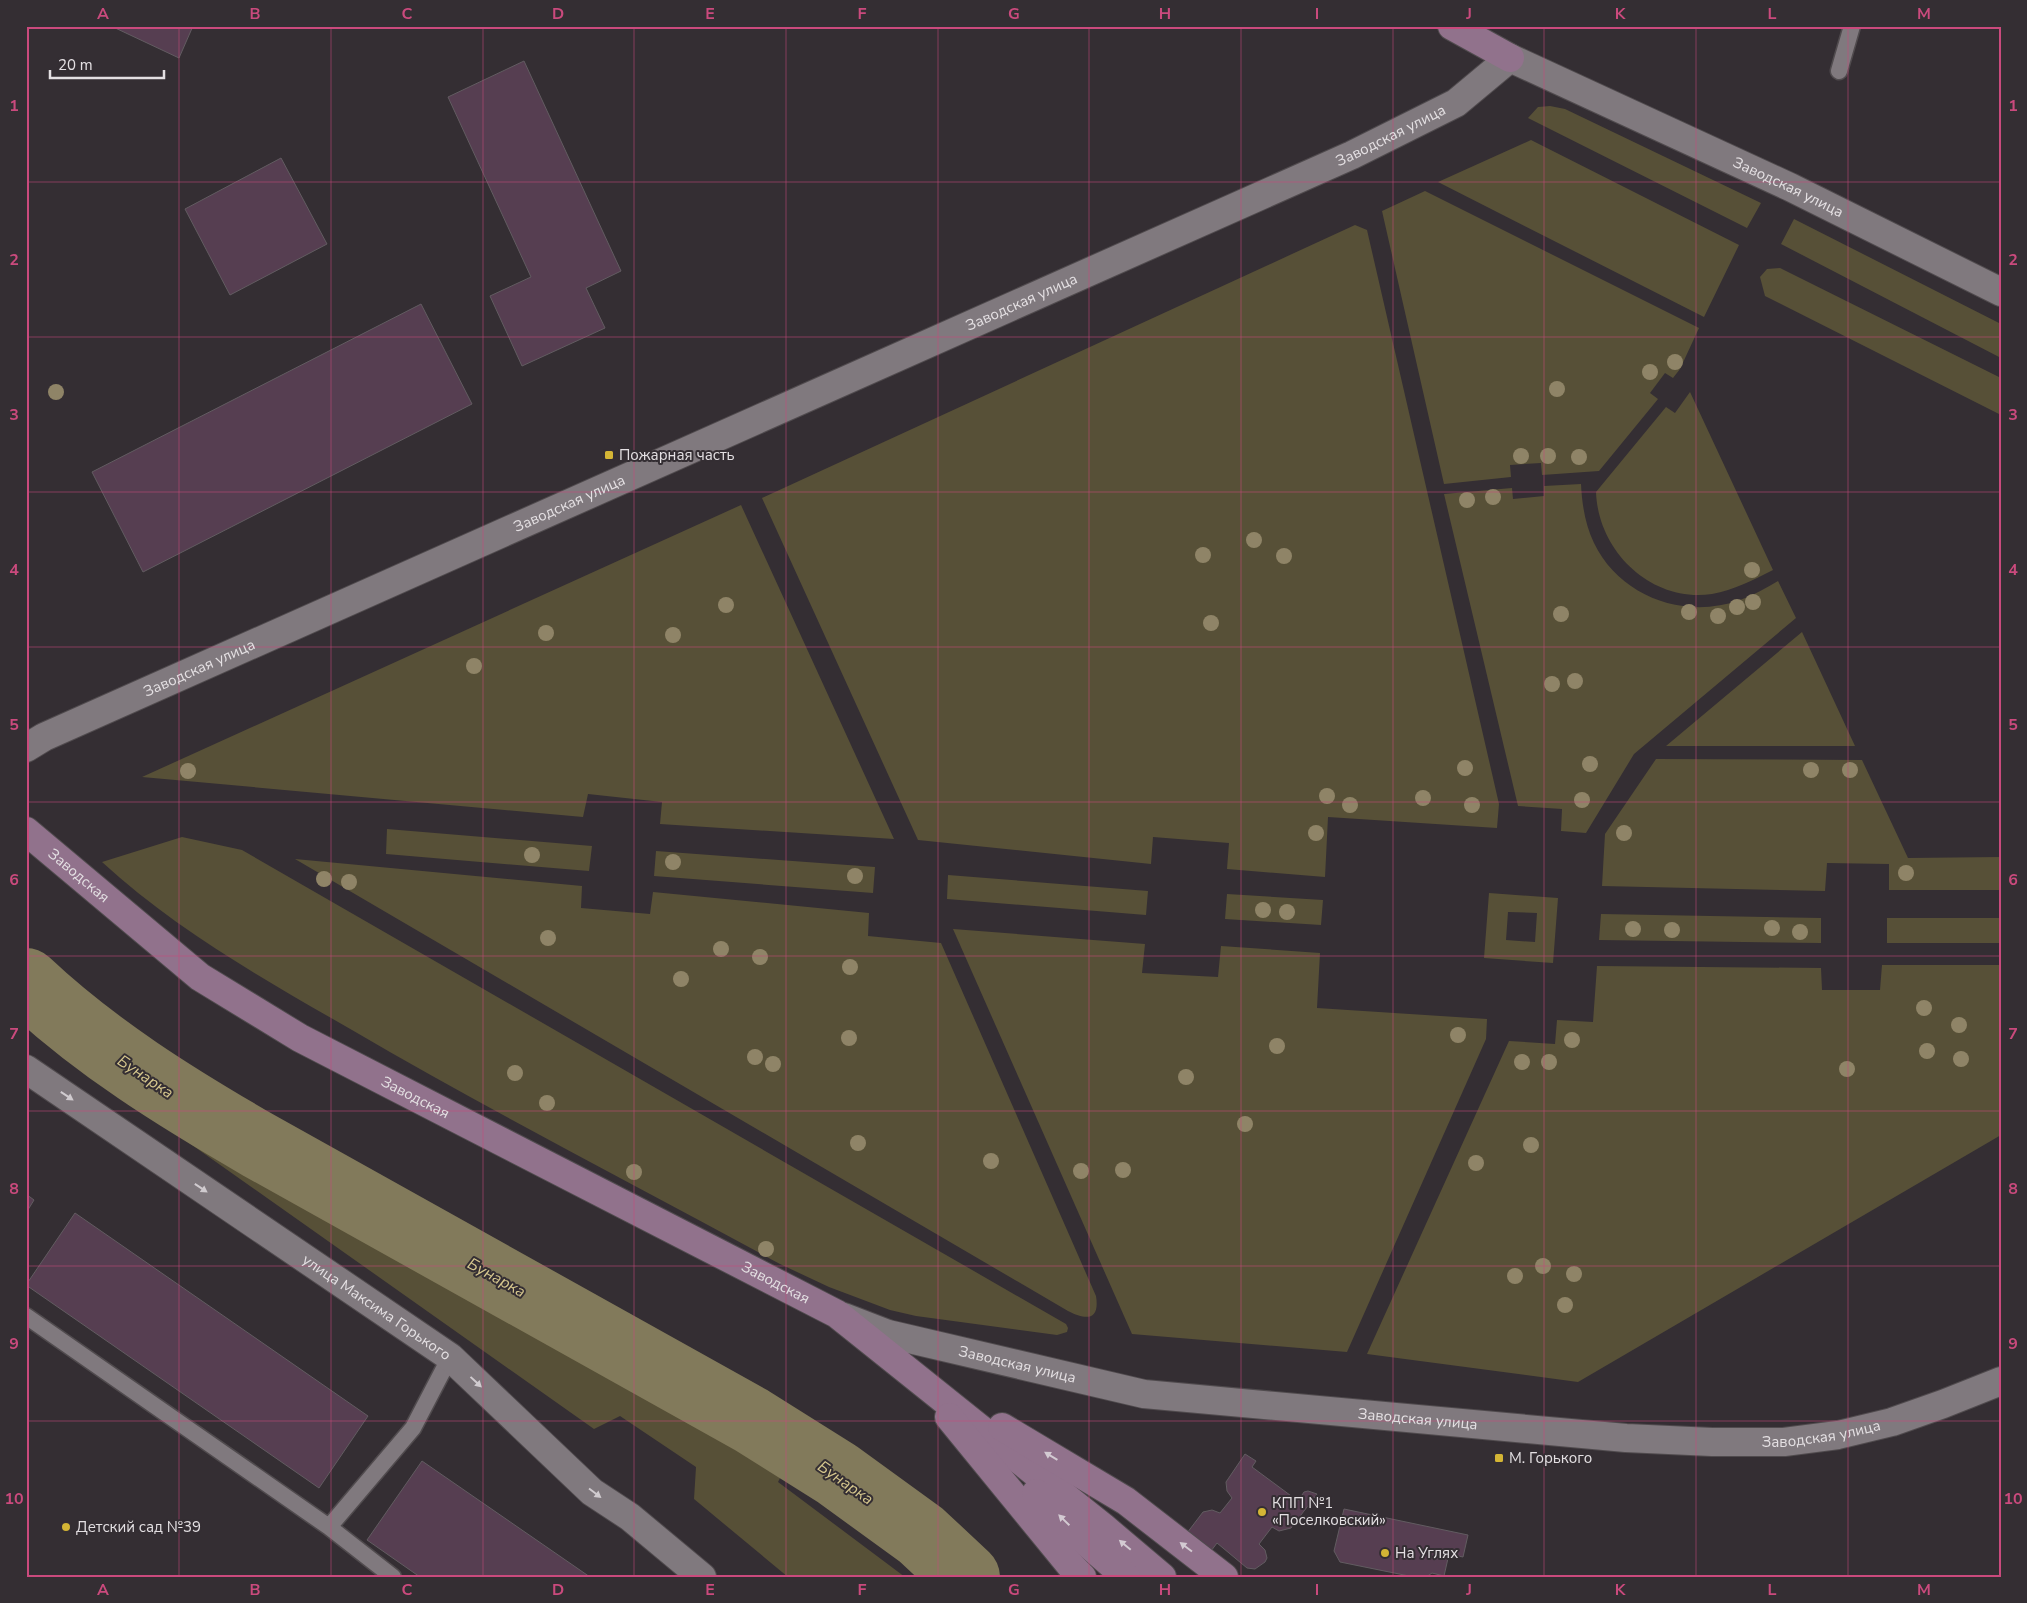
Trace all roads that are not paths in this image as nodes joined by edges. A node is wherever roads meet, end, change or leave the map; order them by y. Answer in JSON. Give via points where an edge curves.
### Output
{"nodes":[{"id":1,"x":1852,"y":26,"type":"edge"},
{"id":2,"x":1458,"y":28,"type":"edge"},
{"id":3,"x":1510,"y":58,"type":"junction"},
{"id":4,"x":1839,"y":72,"type":"dead end"},
{"id":5,"x":2001,"y":292,"type":"edge"},
{"id":6,"x":26,"y":748,"type":"edge"},
{"id":7,"x":26,"y":831,"type":"edge"},
{"id":8,"x":26,"y":1069,"type":"edge"},
{"id":9,"x":837,"y":1314,"type":"junction"},
{"id":10,"x":26,"y":1316,"type":"edge"},
{"id":11,"x":450,"y":1357,"type":"junction"},
{"id":12,"x":913,"y":1373,"type":"junction"},
{"id":13,"x":2001,"y":1381,"type":"edge"},
{"id":14,"x":329,"y":1527,"type":"junction"},
{"id":15,"x":393,"y":1577,"type":"edge"},
{"id":16,"x":702,"y":1577,"type":"edge"},
{"id":17,"x":1082,"y":1577,"type":"edge"},
{"id":18,"x":1126,"y":1577,"type":"edge"},
{"id":19,"x":1162,"y":1577,"type":"edge"},
{"id":20,"x":1224,"y":1577,"type":"edge"}],
"edges":[{"from":1,"to":4,"type":"lane"},
{"from":2,"to":3,"type":"main road"},
{"from":3,"to":5,"type":"street","name":"Заводская улица","via":[[1790,187]]},
{"from":3,"to":6,"type":"street","name":"Заводская улица","via":[[1456,103],[1352,155]]},
{"from":7,"to":9,"type":"main road","name":"Заводская","via":[[200,977],[300,1038]]},
{"from":8,"to":11,"type":"street","name":"улица Максима Горького","one_way":true},
{"from":9,"to":12,"type":"main road","name":"Заводская"},
{"from":9,"to":13,"type":"street","name":"Заводская улица","via":[[888,1334],[1144,1394],[1626,1438],[1784,1442],[1838,1434],[1892,1422]]},
{"from":10,"to":14,"type":"lane"},
{"from":11,"to":14,"type":"lane","via":[[413,1428]]},
{"from":11,"to":16,"type":"street","name":"улица Максима Горького","one_way":true,"via":[[592,1492],[630,1517]]},
{"from":12,"to":17,"type":"main road"},
{"from":18,"to":12,"type":"main road","one_way":true},
{"from":19,"to":12,"type":"main road","one_way":true},
{"from":20,"to":12,"type":"main road","one_way":true,"via":[[1126,1501]]},
{"from":14,"to":15,"type":"lane"}]}
